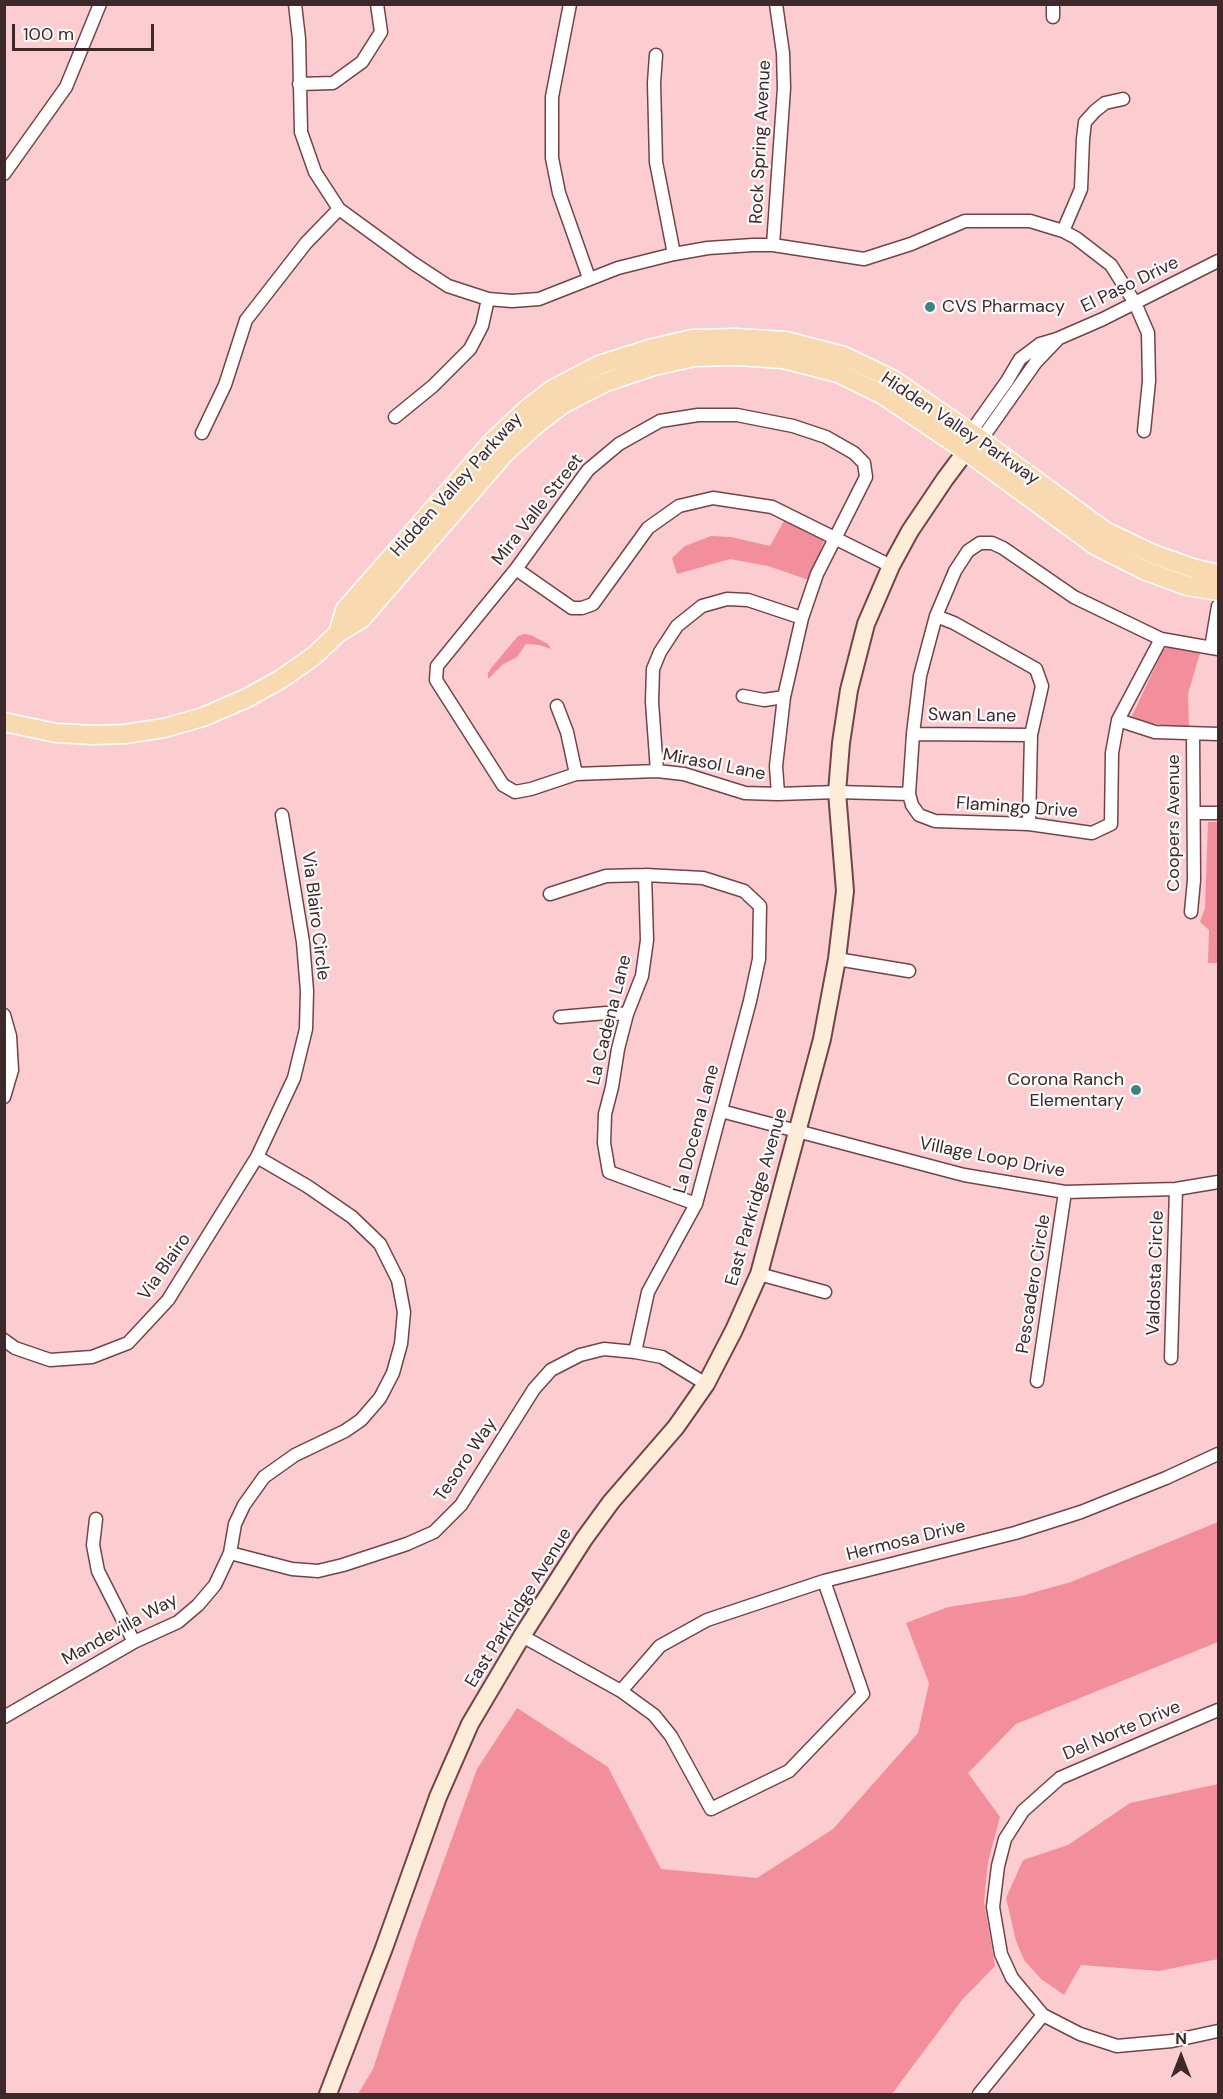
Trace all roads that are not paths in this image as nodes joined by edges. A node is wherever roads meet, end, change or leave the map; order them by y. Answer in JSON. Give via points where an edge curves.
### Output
{"nodes":[{"id":1,"x":100,"y":4,"type":"edge"},
{"id":2,"x":295,"y":4,"type":"edge"},
{"id":3,"x":377,"y":4,"type":"edge"},
{"id":4,"x":570,"y":4,"type":"edge"},
{"id":5,"x":776,"y":4,"type":"edge"},
{"id":6,"x":656,"y":55,"type":"dead end"},
{"id":7,"x":298,"y":84,"type":"junction"},
{"id":8,"x":1123,"y":99,"type":"dead end"},
{"id":9,"x":4,"y":174,"type":"edge"},
{"id":10,"x":339,"y":209,"type":"junction"},
{"id":11,"x":1063,"y":231,"type":"junction"},
{"id":12,"x":773,"y":245,"type":"junction"},
{"id":13,"x":674,"y":254,"type":"junction"},
{"id":14,"x":1218,"y":261,"type":"edge"},
{"id":15,"x":589,"y":278,"type":"junction"},
{"id":16,"x":488,"y":299,"type":"junction"},
{"id":17,"x":1135,"y":303,"type":"junction"},
{"id":18,"x":395,"y":417,"type":"dead end"},
{"id":19,"x":1144,"y":431,"type":"dead end"},
{"id":20,"x":202,"y":433,"type":"dead end"},
{"id":21,"x":973,"y":441,"type":"junction"},
{"id":22,"x":837,"y":538,"type":"junction"},
{"id":23,"x":891,"y":566,"type":"junction"},
{"id":24,"x":516,"y":569,"type":"junction"},
{"id":25,"x":1218,"y":574,"type":"edge"},
{"id":26,"x":1218,"y":591,"type":"edge"},
{"id":27,"x":1218,"y":606,"type":"edge"},
{"id":28,"x":936,"y":616,"type":"junction"},
{"id":29,"x":802,"y":618,"type":"junction"},
{"id":30,"x":1161,"y":639,"type":"junction"},
{"id":31,"x":1215,"y":648,"type":"edge"},
{"id":32,"x":744,"y":696,"type":"dead end"},
{"id":33,"x":784,"y":697,"type":"junction"},
{"id":34,"x":557,"y":706,"type":"dead end"},
{"id":35,"x":1118,"y":720,"type":"junction"},
{"id":36,"x":4,"y":722,"type":"edge"},
{"id":37,"x":913,"y":734,"type":"junction"},
{"id":38,"x":1193,"y":734,"type":"junction"},
{"id":39,"x":1218,"y":734,"type":"edge"},
{"id":40,"x":1031,"y":735,"type":"junction"},
{"id":41,"x":657,"y":771,"type":"junction"},
{"id":42,"x":576,"y":774,"type":"junction"},
{"id":43,"x":515,"y":792,"type":"joint"},
{"id":44,"x":837,"y":792,"type":"junction"},
{"id":45,"x":778,"y":794,"type":"junction"},
{"id":46,"x":909,"y":794,"type":"junction"},
{"id":47,"x":1194,"y":813,"type":"junction"},
{"id":48,"x":1218,"y":813,"type":"edge"},
{"id":49,"x":282,"y":815,"type":"dead end"},
{"id":50,"x":1029,"y":824,"type":"junction"},
{"id":51,"x":645,"y":875,"type":"junction"},
{"id":52,"x":550,"y":894,"type":"dead end"},
{"id":53,"x":1191,"y":912,"type":"dead end"},
{"id":54,"x":837,"y":959,"type":"junction"},
{"id":55,"x":909,"y":971,"type":"dead end"},
{"id":56,"x":627,"y":1014,"type":"junction"},
{"id":57,"x":4,"y":1015,"type":"edge"},
{"id":58,"x":560,"y":1017,"type":"dead end"},
{"id":59,"x":4,"y":1097,"type":"edge"},
{"id":60,"x":721,"y":1112,"type":"junction"},
{"id":61,"x":797,"y":1130,"type":"junction"},
{"id":62,"x":257,"y":1157,"type":"junction"},
{"id":63,"x":1218,"y":1182,"type":"edge"},
{"id":64,"x":1176,"y":1189,"type":"junction"},
{"id":65,"x":1065,"y":1192,"type":"junction"},
{"id":66,"x":696,"y":1204,"type":"junction"},
{"id":67,"x":759,"y":1274,"type":"junction"},
{"id":68,"x":825,"y":1292,"type":"dead end"},
{"id":69,"x":4,"y":1340,"type":"edge"},
{"id":70,"x":635,"y":1352,"type":"junction"},
{"id":71,"x":1171,"y":1358,"type":"dead end"},
{"id":72,"x":1037,"y":1381,"type":"dead end"},
{"id":73,"x":706,"y":1384,"type":"junction"},
{"id":74,"x":1218,"y":1454,"type":"edge"},
{"id":75,"x":96,"y":1519,"type":"dead end"},
{"id":76,"x":230,"y":1553,"type":"junction"},
{"id":77,"x":824,"y":1581,"type":"junction"},
{"id":78,"x":522,"y":1636,"type":"junction"},
{"id":79,"x":134,"y":1642,"type":"junction"},
{"id":80,"x":621,"y":1691,"type":"junction"},
{"id":81,"x":1218,"y":1710,"type":"edge"},
{"id":82,"x":4,"y":1717,"type":"edge"},
{"id":83,"x":1044,"y":2015,"type":"junction"},
{"id":84,"x":1218,"y":2031,"type":"edge"},
{"id":85,"x":328,"y":2094,"type":"edge"},
{"id":86,"x":979,"y":2094,"type":"edge"}],
"edges":[{"from":1,"to":9,"type":"street","via":[[66,87]]},
{"from":2,"to":7,"type":"street"},
{"from":3,"to":7,"type":"street","via":[[381,32],[362,63],[333,83]]},
{"from":4,"to":15,"type":"street","via":[[552,97],[552,158],[559,193]]},
{"from":5,"to":12,"type":"street","name":"Rock Spring Avenue","via":[[784,88]]},
{"from":6,"to":13,"type":"street","via":[[656,162]]},
{"from":7,"to":10,"type":"street","via":[[301,132],[315,172]]},
{"from":8,"to":11,"type":"street","via":[[1105,103],[1085,122],[1081,189]]},
{"from":10,"to":16,"type":"street","via":[[448,286]]},
{"from":10,"to":20,"type":"street","via":[[306,243],[246,320],[225,385]]},
{"from":11,"to":12,"type":"street","via":[[1030,221],[965,222],[864,259]]},
{"from":11,"to":17,"type":"street","via":[[1111,265]]},
{"from":12,"to":13,"type":"street"},
{"from":13,"to":15,"type":"street"},
{"from":14,"to":17,"type":"street","name":"El Paso Drive"},
{"from":15,"to":16,"type":"street","via":[[539,299]]},
{"from":16,"to":18,"type":"street","via":[[482,326],[470,349]]},
{"from":17,"to":19,"type":"street","via":[[1148,333]]},
{"from":17,"to":21,"type":"street","name":"El Paso Drive","via":[[1057,339]]},
{"from":21,"to":23,"type":"main road","name":"East Parkridge Avenue","via":[[925,508]]},
{"from":21,"to":25,"type":"main road","name":"Hidden Valley Parkway","via":[[1105,531],[1153,554]]},
{"from":21,"to":26,"type":"main road","name":"Hidden Valley Parkway","via":[[1096,546],[1146,571],[1187,586]]},
{"from":21,"to":36,"type":"main road","name":"Hidden Valley Parkway","via":[[892,379],[844,356],[786,341],[736,338],[692,339],[649,349],[599,365],[553,389],[527,409],[493,441],[345,610],[338,633],[281,679],[203,717],[164,728],[94,735],[56,733]]},
{"from":22,"to":23,"type":"street"},
{"from":22,"to":24,"type":"street","via":[[772,507],[713,498],[679,506],[648,528],[593,604],[582,608],[572,608]]},
{"from":22,"to":24,"type":"street","name":"Mira Valle Street","via":[[866,477],[864,463],[854,453],[826,437],[793,426],[737,415],[698,415],[660,421],[619,444],[588,470]]},
{"from":22,"to":29,"type":"street","via":[[817,574]]},
{"from":23,"to":44,"type":"main road","name":"East Parkridge Avenue","via":[[866,624],[849,690]]},
{"from":24,"to":43,"type":"street","name":"Mira Valle Street","via":[[437,666],[436,680],[503,786]]},
{"from":27,"to":31,"type":"street"},
{"from":28,"to":30,"type":"street","via":[[968,551],[980,543],[992,543],[1074,597]]},
{"from":28,"to":37,"type":"street","via":[[920,676]]},
{"from":28,"to":40,"type":"street","via":[[1036,669],[1042,686]]},
{"from":29,"to":33,"type":"street"},
{"from":29,"to":41,"type":"street","via":[[748,600],[728,598],[702,606],[677,626],[653,669]]},
{"from":30,"to":31,"type":"street"},
{"from":30,"to":35,"type":"street"},
{"from":32,"to":33,"type":"street","via":[[764,700]]},
{"from":33,"to":45,"type":"street","via":[[776,766]]},
{"from":34,"to":42,"type":"street"},
{"from":35,"to":38,"type":"street","via":[[1155,732]]},
{"from":35,"to":50,"type":"street","name":"Flamingo Drive","via":[[1112,753],[1111,824],[1092,833]]},
{"from":37,"to":40,"type":"street","name":"Swan Lane"},
{"from":37,"to":46,"type":"street"},
{"from":38,"to":39,"type":"street"},
{"from":38,"to":47,"type":"street","name":"Coopers Avenue"},
{"from":40,"to":50,"type":"street"},
{"from":41,"to":42,"type":"street","name":"Mirasol Lane"},
{"from":41,"to":45,"type":"street","name":"Mirasol Lane","via":[[684,774],[745,793]]},
{"from":42,"to":43,"type":"street","name":"Mirasol Lane"},
{"from":44,"to":45,"type":"street","name":"Mirasol Lane"},
{"from":44,"to":46,"type":"street","name":"Mirasol Lane"},
{"from":44,"to":54,"type":"main road","name":"East Parkridge Avenue","via":[[845,891]]},
{"from":46,"to":50,"type":"street","name":"Flamingo Drive","via":[[920,815],[935,820]]},
{"from":47,"to":48,"type":"street"},
{"from":47,"to":53,"type":"street","name":"Coopers Avenue"},
{"from":49,"to":62,"type":"street","name":"Via Blairo Circle","via":[[303,942],[306,1029],[294,1078]]},
{"from":51,"to":52,"type":"street","via":[[606,876]]},
{"from":51,"to":56,"type":"street","name":"La Cadena Lane","via":[[647,940],[642,976]]},
{"from":51,"to":60,"type":"street","name":"La Docena Lane","via":[[703,878],[744,891],[760,906],[759,959]]},
{"from":54,"to":55,"type":"street"},
{"from":54,"to":61,"type":"main road","name":"East Parkridge Avenue","via":[[822,1039]]},
{"from":56,"to":58,"type":"street"},
{"from":56,"to":66,"type":"street","name":"La Cadena Lane","via":[[605,1114],[609,1172]]},
{"from":57,"to":59,"type":"street","via":[[12,1070]]},
{"from":60,"to":61,"type":"street","name":"Village Loop Drive"},
{"from":60,"to":66,"type":"street","name":"La Docena Lane"},
{"from":61,"to":65,"type":"street","name":"Village Loop Drive","via":[[964,1175]]},
{"from":61,"to":67,"type":"main road","name":"East Parkridge Avenue"},
{"from":62,"to":69,"type":"street","name":"Via Blairo","via":[[168,1300],[128,1343],[92,1357],[50,1360]]},
{"from":62,"to":76,"type":"street","name":"Mandevilla Way","via":[[352,1217],[380,1244],[398,1280],[404,1312],[401,1344],[381,1398],[345,1431],[295,1455],[264,1477],[243,1505]]},
{"from":63,"to":64,"type":"street","name":"Village Loop Drive"},
{"from":64,"to":65,"type":"street","name":"Village Loop Drive"},
{"from":64,"to":71,"type":"street","name":"Valdosta Circle"},
{"from":65,"to":72,"type":"street","name":"Pescadero Circle"},
{"from":66,"to":70,"type":"street","name":"La Docena Lane","via":[[648,1292]]},
{"from":67,"to":68,"type":"street"},
{"from":67,"to":73,"type":"main road","name":"East Parkridge Avenue"},
{"from":70,"to":73,"type":"street","name":"Tesoro Way","via":[[662,1357]]},
{"from":70,"to":76,"type":"street","name":"Tesoro Way","via":[[604,1349],[580,1355],[551,1370],[534,1389],[461,1505],[434,1532],[318,1571],[292,1569]]},
{"from":73,"to":78,"type":"main road","name":"East Parkridge Avenue","via":[[676,1427],[597,1520]]},
{"from":74,"to":77,"type":"street","name":"Hermosa Drive","via":[[1081,1512],[1015,1533]]},
{"from":75,"to":79,"type":"street","via":[[93,1545],[98,1572]]},
{"from":76,"to":79,"type":"street","name":"Mandevilla Way","via":[[215,1585],[198,1605],[178,1622]]},
{"from":77,"to":80,"type":"street","name":"Hermosa Drive","via":[[706,1620],[660,1646]]},
{"from":77,"to":80,"type":"street","via":[[863,1695],[789,1771],[711,1809],[671,1736],[654,1715]]},
{"from":78,"to":80,"type":"street"},
{"from":78,"to":85,"type":"main road","name":"East Parkridge Avenue","via":[[470,1724],[438,1797]]},
{"from":79,"to":82,"type":"street","name":"Mandevilla Way"},
{"from":81,"to":83,"type":"street","name":"Del Norte Drive","via":[[1060,1778],[1023,1811],[1005,1839],[993,1907],[1001,1954],[1012,1978]]},
{"from":83,"to":84,"type":"street","via":[[1080,2034],[1117,2046],[1172,2041]]},
{"from":83,"to":86,"type":"street"}]}
